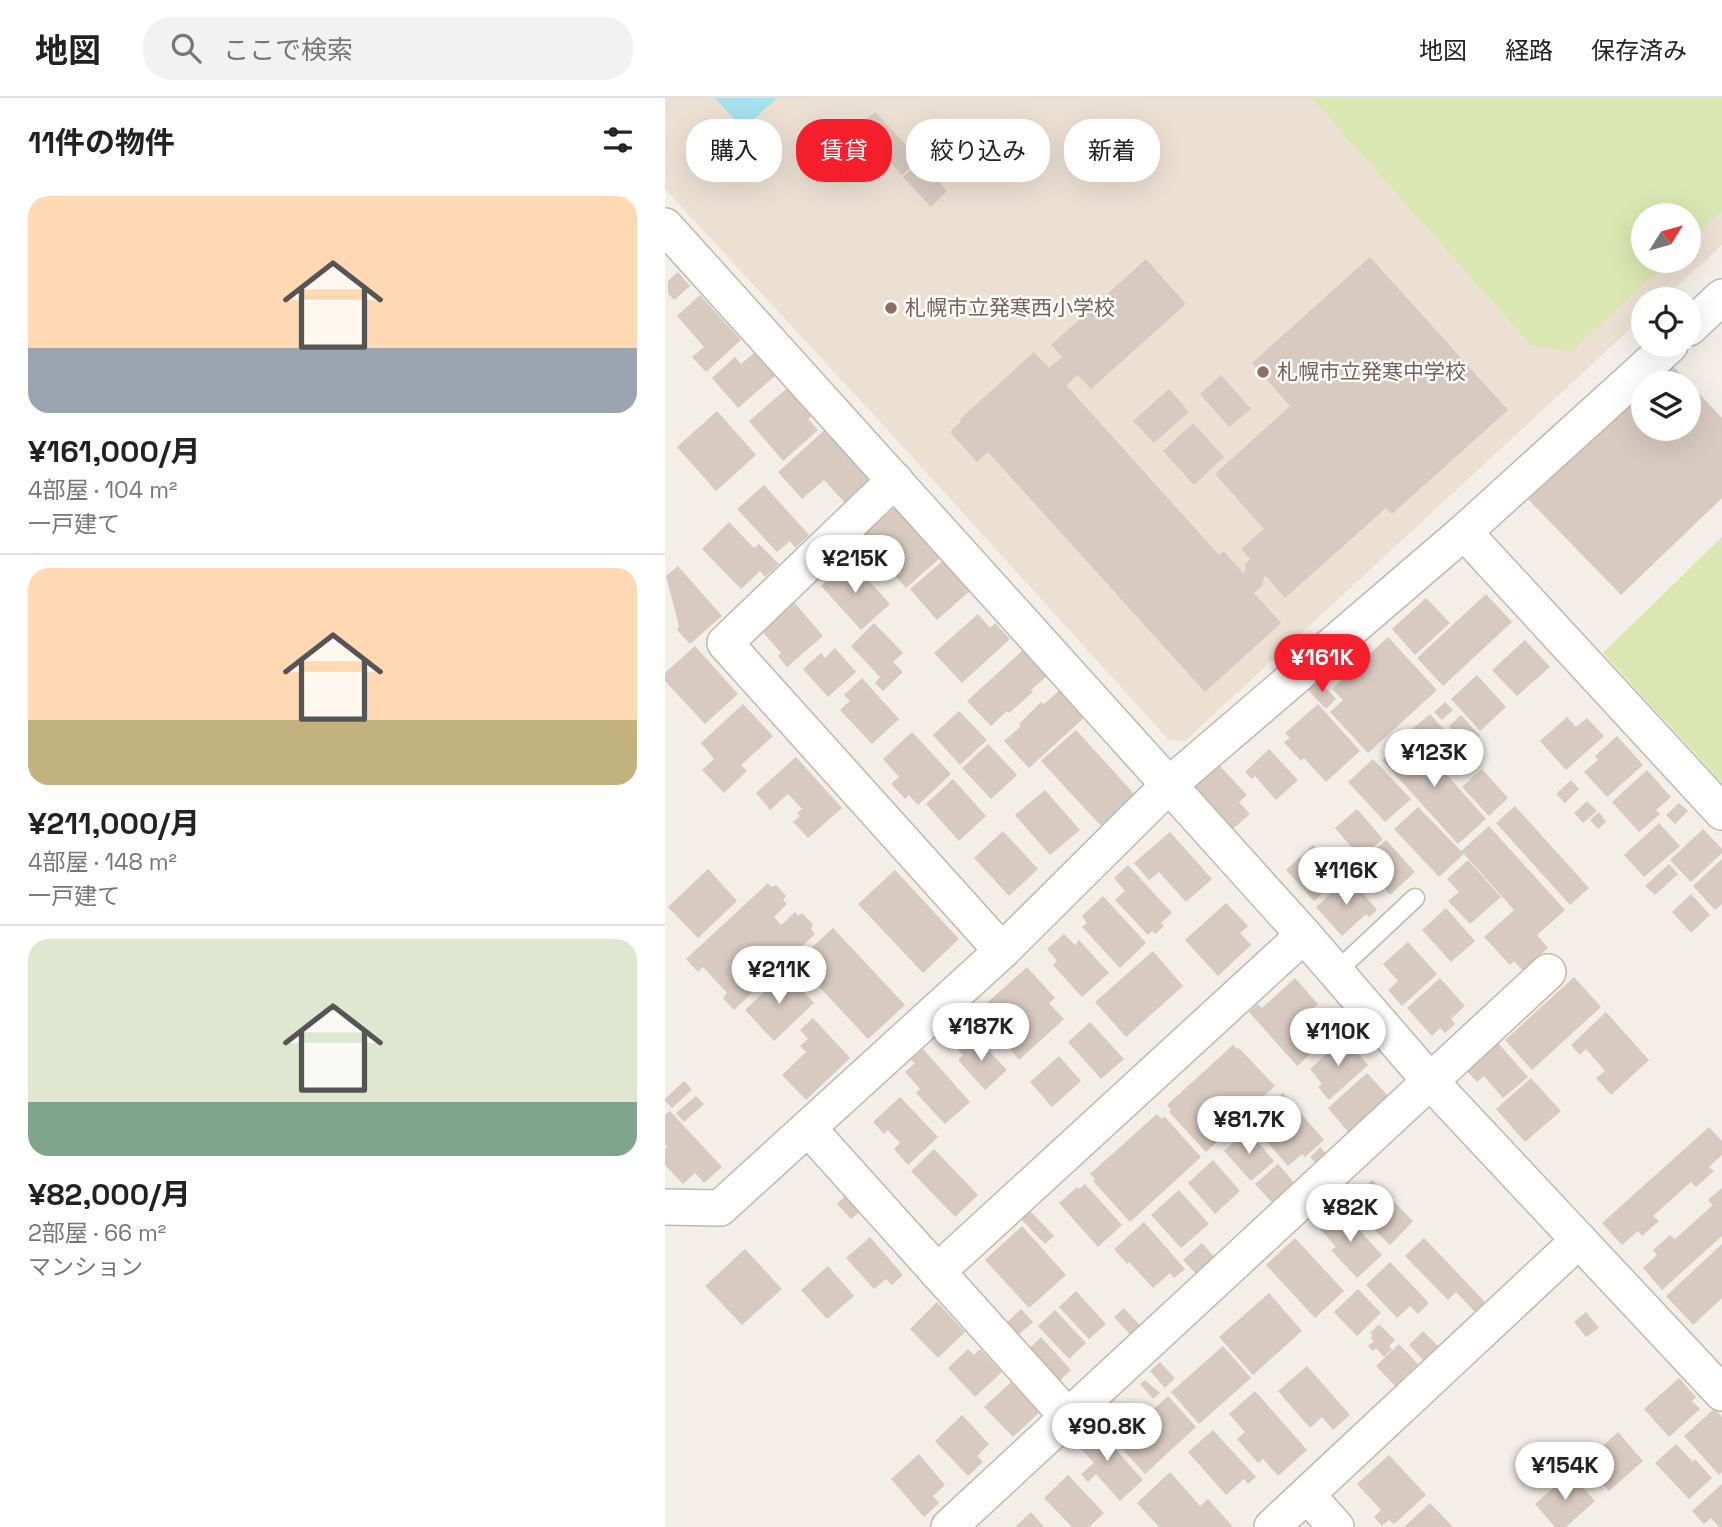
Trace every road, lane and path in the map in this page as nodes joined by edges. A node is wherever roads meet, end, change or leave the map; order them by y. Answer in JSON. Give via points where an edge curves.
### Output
{"nodes":[{"id":1,"x":665,"y":226,"type":"edge"},
{"id":2,"x":1722,"y":297,"type":"edge"},
{"id":3,"x":1701,"y":317,"type":"edge"},
{"id":4,"x":1657,"y":357,"type":"edge"},
{"id":5,"x":895,"y":480,"type":"junction"},
{"id":6,"x":1464,"y":532,"type":"junction"},
{"id":7,"x":1169,"y":785,"type":"junction"},
{"id":8,"x":1722,"y":812,"type":"edge"},
{"id":9,"x":1415,"y":898,"type":"dead end"},
{"id":10,"x":1304,"y":935,"type":"junction"},
{"id":11,"x":1002,"y":951,"type":"junction"},
{"id":12,"x":1336,"y":972,"type":"junction"},
{"id":13,"x":1548,"y":972,"type":"dead end"},
{"id":14,"x":1430,"y":1081,"type":"junction"},
{"id":15,"x":808,"y":1128,"type":"junction"},
{"id":16,"x":665,"y":1207,"type":"edge"},
{"id":17,"x":1579,"y":1240,"type":"junction"},
{"id":18,"x":937,"y":1272,"type":"junction"},
{"id":19,"x":1722,"y":1393,"type":"edge"},
{"id":20,"x":1068,"y":1417,"type":"junction"},
{"id":21,"x":1307,"y":1495,"type":"junction"},
{"id":22,"x":949,"y":1527,"type":"edge"},
{"id":23,"x":1272,"y":1527,"type":"edge"},
{"id":24,"x":1336,"y":1527,"type":"edge"}],
"edges":[{"from":1,"to":5,"type":"street"},
{"from":2,"to":3,"type":"street"},
{"from":4,"to":6,"type":"street"},
{"from":5,"to":7,"type":"street"},
{"from":5,"to":11,"type":"street","via":[[725,643]]},
{"from":6,"to":7,"type":"street"},
{"from":6,"to":8,"type":"street"},
{"from":7,"to":10,"type":"street"},
{"from":7,"to":11,"type":"street"},
{"from":9,"to":12,"type":"lane"},
{"from":10,"to":12,"type":"street"},
{"from":10,"to":18,"type":"street"},
{"from":11,"to":15,"type":"street"},
{"from":12,"to":14,"type":"street"},
{"from":13,"to":14,"type":"street"},
{"from":14,"to":17,"type":"street"},
{"from":14,"to":20,"type":"street"},
{"from":15,"to":16,"type":"street","via":[[720,1208]]},
{"from":15,"to":18,"type":"street"},
{"from":17,"to":19,"type":"street"},
{"from":17,"to":21,"type":"street"},
{"from":18,"to":20,"type":"street"},
{"from":20,"to":22,"type":"street"},
{"from":21,"to":23,"type":"street"},
{"from":21,"to":24,"type":"street"}]}
